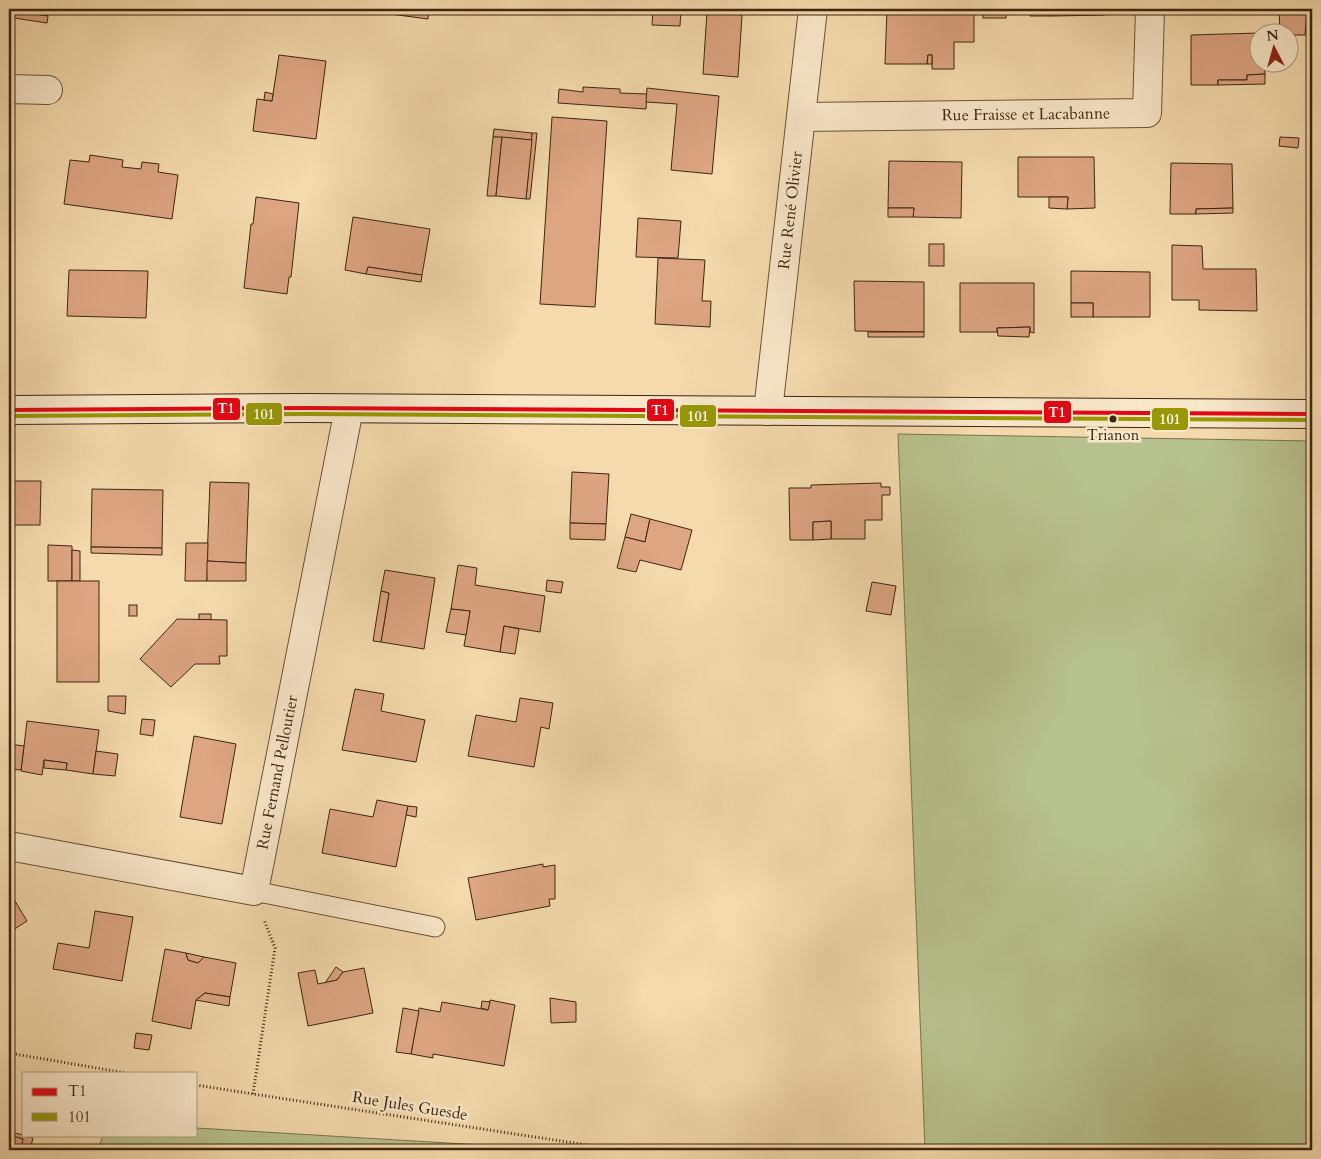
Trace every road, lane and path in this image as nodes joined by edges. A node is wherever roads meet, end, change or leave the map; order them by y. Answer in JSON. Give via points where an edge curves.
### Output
{"nodes":[{"id":1,"x":813,"y":9,"type":"edge"},
{"id":2,"x":1150,"y":9,"type":"edge"},
{"id":3,"x":9,"y":89,"type":"edge"},
{"id":4,"x":48,"y":90,"type":"dead end"},
{"id":5,"x":801,"y":117,"type":"junction"},
{"id":6,"x":349,"y":409,"type":"junction"},
{"id":7,"x":9,"y":410,"type":"edge"},
{"id":8,"x":768,"y":411,"type":"junction"},
{"id":9,"x":1312,"y":414,"type":"edge"},
{"id":10,"x":9,"y":846,"type":"edge"},
{"id":11,"x":254,"y":892,"type":"junction"},
{"id":12,"x":435,"y":927,"type":"dead end"},
{"id":13,"x":9,"y":1053,"type":"edge"},
{"id":14,"x":120,"y":1072,"type":"edge"},
{"id":15,"x":198,"y":1085,"type":"edge"},
{"id":16,"x":253,"y":1094,"type":"junction"},
{"id":17,"x":620,"y":1150,"type":"edge"}],
"edges":[{"from":1,"to":5,"type":"street","name":"Rue René Olivier"},
{"from":2,"to":5,"type":"street","name":"Rue Fraisse et Lacabanne","via":[[1147,113]]},
{"from":3,"to":4,"type":"street"},
{"from":5,"to":8,"type":"street","name":"Rue René Olivier"},
{"from":6,"to":7,"type":"street"},
{"from":6,"to":8,"type":"street"},
{"from":6,"to":11,"type":"street","name":"Rue Fernand Pelloutier"},
{"from":8,"to":9,"type":"street"},
{"from":10,"to":11,"type":"street"},
{"from":11,"to":12,"type":"lane"},
{"from":11,"to":16,"type":"path","via":[[274,948]]},
{"from":13,"to":14,"type":"path"},
{"from":15,"to":16,"type":"path","name":"Rue Jules Guesde"},
{"from":16,"to":17,"type":"path","name":"Rue Jules Guesde"}]}
